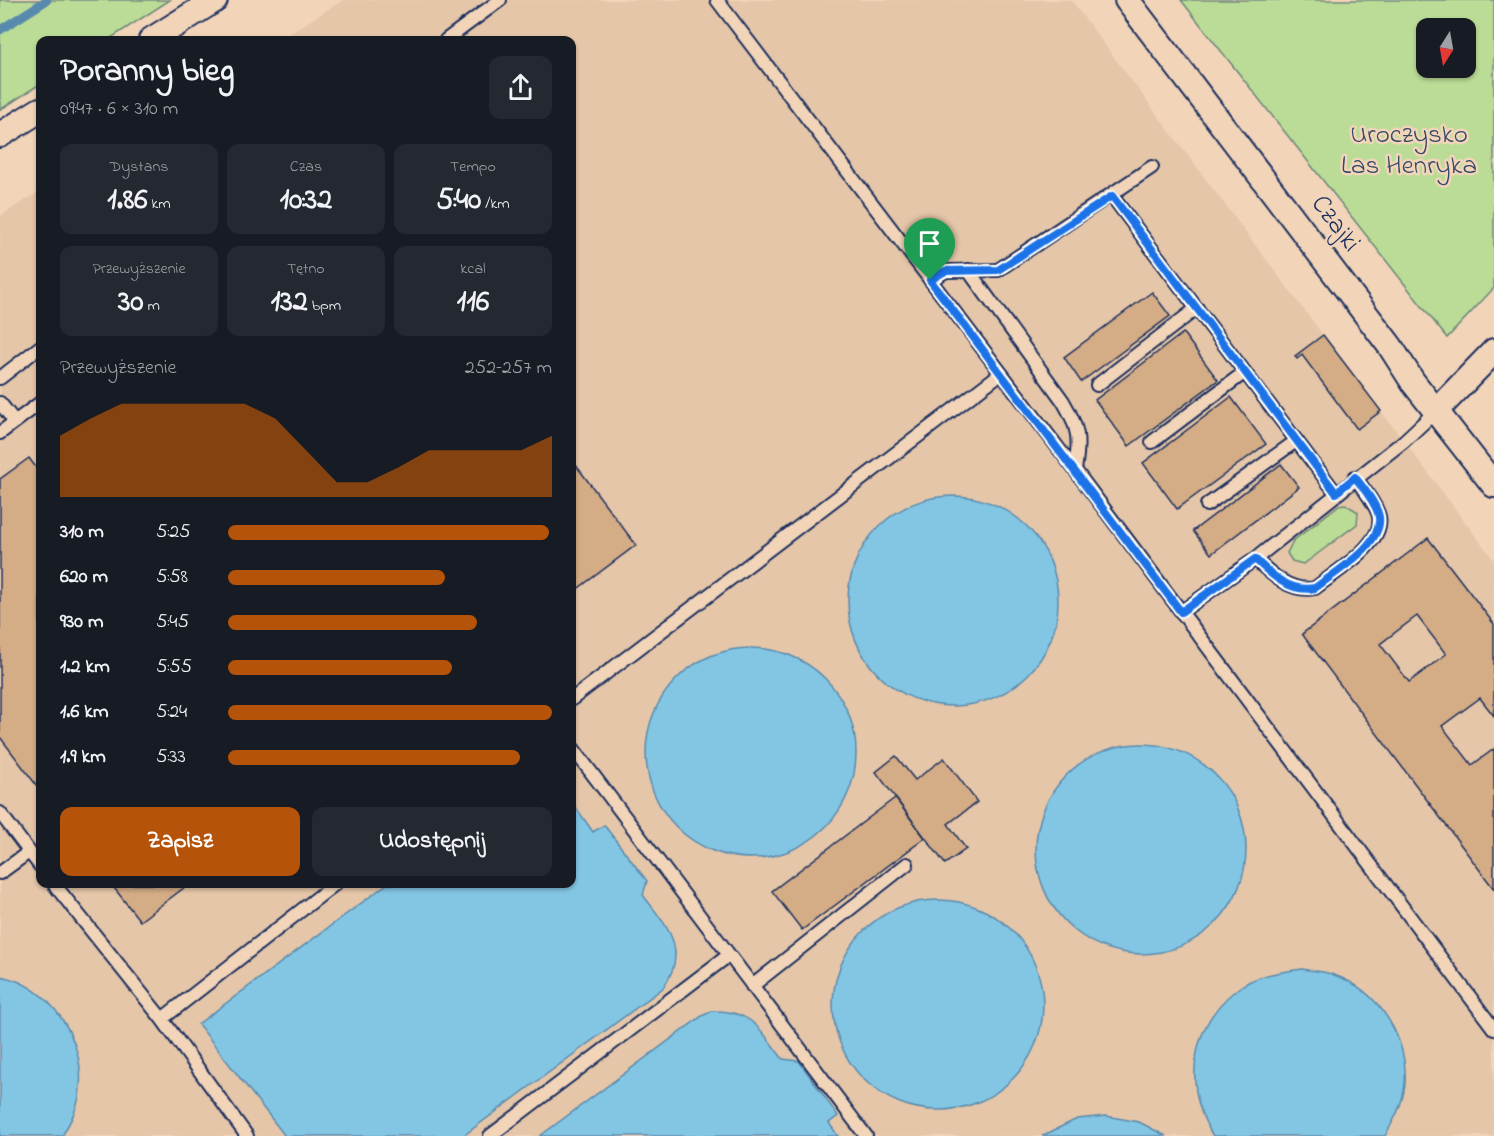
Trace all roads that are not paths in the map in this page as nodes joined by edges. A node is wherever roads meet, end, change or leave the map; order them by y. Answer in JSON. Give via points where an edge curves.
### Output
{"nodes":[{"id":1,"x":215,"y":0,"type":"edge"},
{"id":2,"x":500,"y":0,"type":"edge"},
{"id":3,"x":717,"y":0,"type":"edge"},
{"id":4,"x":1127,"y":0,"type":"edge"},
{"id":5,"x":157,"y":36,"type":"edge"},
{"id":6,"x":451,"y":36,"type":"edge"},
{"id":7,"x":36,"y":112,"type":"edge"},
{"id":8,"x":0,"y":135,"type":"edge"},
{"id":9,"x":1152,"y":167,"type":"dead end"},
{"id":10,"x":1112,"y":196,"type":"junction"},
{"id":11,"x":968,"y":270,"type":"junction"},
{"id":12,"x":930,"y":280,"type":"junction"},
{"id":13,"x":1197,"y":309,"type":"junction"},
{"id":14,"x":36,"y":350,"type":"edge"},
{"id":15,"x":1494,"y":351,"type":"edge"},
{"id":16,"x":1245,"y":372,"type":"junction"},
{"id":17,"x":1000,"y":374,"type":"junction"},
{"id":18,"x":0,"y":378,"type":"edge"},
{"id":19,"x":1097,"y":385,"type":"dead end"},
{"id":20,"x":0,"y":403,"type":"edge"},
{"id":21,"x":36,"y":406,"type":"edge"},
{"id":22,"x":1436,"y":411,"type":"junction"},
{"id":23,"x":15,"y":422,"type":"junction"},
{"id":24,"x":0,"y":433,"type":"edge"},
{"id":25,"x":1296,"y":441,"type":"junction"},
{"id":26,"x":1152,"y":442,"type":"dead end"},
{"id":27,"x":1075,"y":470,"type":"junction"},
{"id":28,"x":1355,"y":477,"type":"junction"},
{"id":29,"x":1494,"y":485,"type":"edge"},
{"id":30,"x":1336,"y":493,"type":"junction"},
{"id":31,"x":1207,"y":505,"type":"dead end"},
{"id":32,"x":1255,"y":559,"type":"junction"},
{"id":33,"x":1181,"y":612,"type":"junction"},
{"id":34,"x":576,"y":696,"type":"edge"},
{"id":35,"x":576,"y":752,"type":"edge"},
{"id":36,"x":0,"y":813,"type":"edge"},
{"id":37,"x":29,"y":852,"type":"junction"},
{"id":38,"x":36,"y":862,"type":"edge"},
{"id":39,"x":907,"y":864,"type":"dead end"},
{"id":40,"x":0,"y":873,"type":"edge"},
{"id":41,"x":57,"y":888,"type":"edge"},
{"id":42,"x":330,"y":888,"type":"edge"},
{"id":43,"x":729,"y":955,"type":"junction"},
{"id":44,"x":752,"y":986,"type":"junction"},
{"id":45,"x":162,"y":1019,"type":"junction"},
{"id":46,"x":1494,"y":1029,"type":"edge"},
{"id":47,"x":247,"y":1136,"type":"edge"},
{"id":48,"x":490,"y":1136,"type":"edge"},
{"id":49,"x":866,"y":1136,"type":"edge"}],
"edges":[{"from":1,"to":5,"type":"street"},
{"from":2,"to":6,"type":"lane"},
{"from":3,"to":12,"type":"lane"},
{"from":4,"to":22,"type":"street","name":"Czajki"},
{"from":7,"to":8,"type":"street"},
{"from":9,"to":10,"type":"lane"},
{"from":10,"to":11,"type":"lane","via":[[998,270]]},
{"from":10,"to":13,"type":"lane"},
{"from":11,"to":12,"type":"lane","via":[[945,271]]},
{"from":11,"to":27,"type":"lane","via":[[1075,421],[1079,439]]},
{"from":12,"to":17,"type":"lane"},
{"from":13,"to":16,"type":"lane"},
{"from":13,"to":19,"type":"lane"},
{"from":14,"to":18,"type":"lane"},
{"from":15,"to":22,"type":"street"},
{"from":16,"to":25,"type":"lane"},
{"from":16,"to":26,"type":"lane"},
{"from":17,"to":27,"type":"lane"},
{"from":17,"to":34,"type":"lane"},
{"from":20,"to":23,"type":"lane"},
{"from":21,"to":23,"type":"lane"},
{"from":22,"to":28,"type":"lane","via":[[1404,441]]},
{"from":22,"to":29,"type":"street","name":"Czajki"},
{"from":23,"to":24,"type":"lane"},
{"from":25,"to":30,"type":"lane"},
{"from":25,"to":31,"type":"lane"},
{"from":27,"to":33,"type":"lane"},
{"from":28,"to":30,"type":"lane"},
{"from":28,"to":32,"type":"lane","via":[[1379,515],[1374,541],[1315,588],[1287,584]]},
{"from":30,"to":32,"type":"lane"},
{"from":32,"to":33,"type":"lane"},
{"from":33,"to":46,"type":"lane"},
{"from":35,"to":43,"type":"lane"},
{"from":36,"to":37,"type":"lane"},
{"from":37,"to":38,"type":"lane"},
{"from":37,"to":40,"type":"lane"},
{"from":39,"to":44,"type":"lane"},
{"from":41,"to":45,"type":"lane"},
{"from":42,"to":45,"type":"lane"},
{"from":43,"to":44,"type":"lane"},
{"from":43,"to":48,"type":"lane"},
{"from":44,"to":49,"type":"lane"},
{"from":45,"to":47,"type":"lane"}]}
